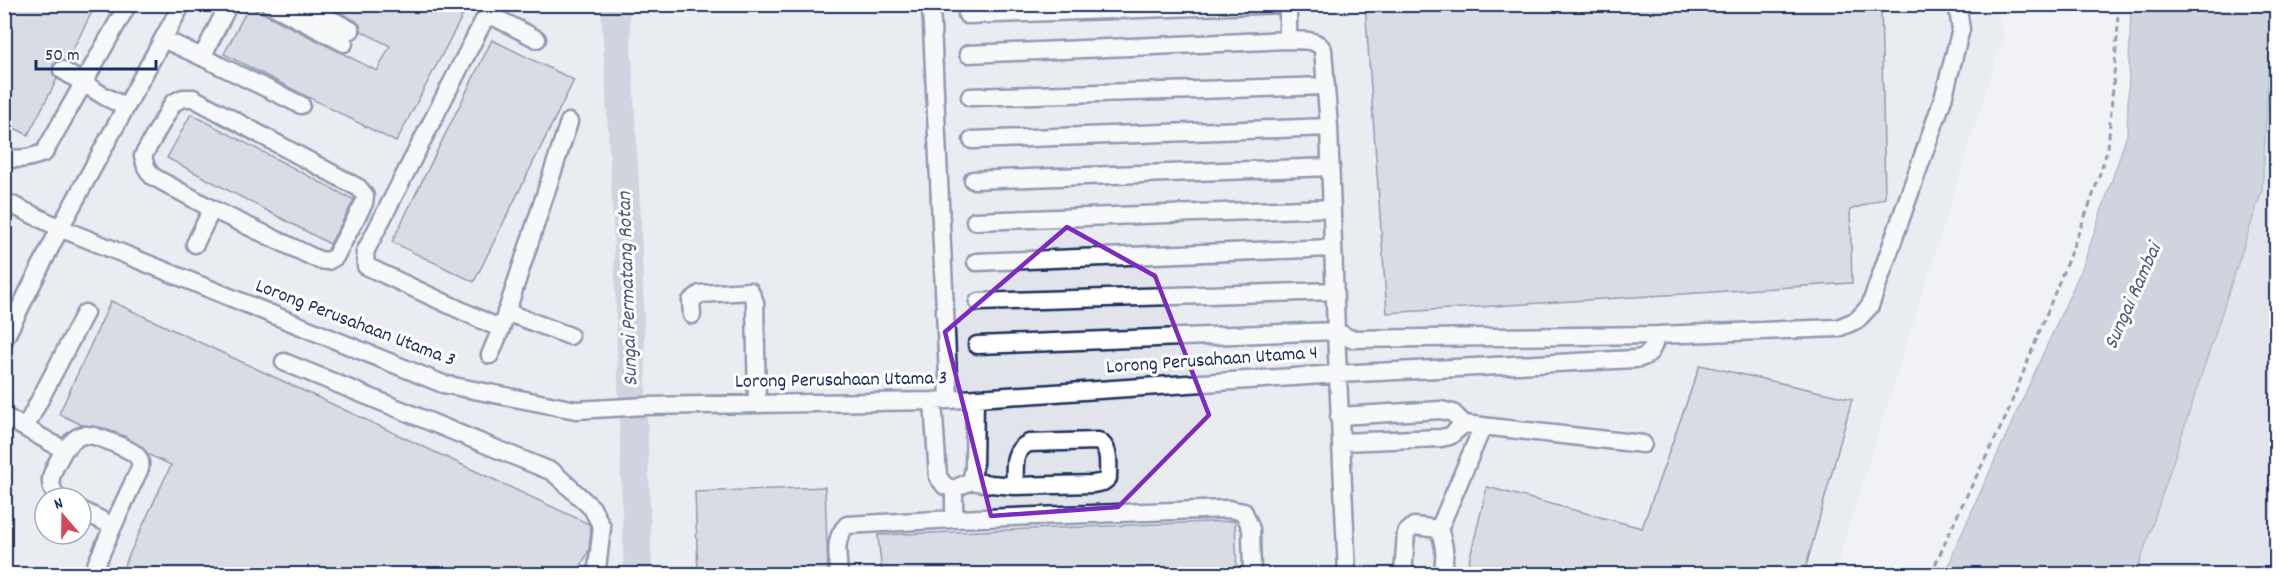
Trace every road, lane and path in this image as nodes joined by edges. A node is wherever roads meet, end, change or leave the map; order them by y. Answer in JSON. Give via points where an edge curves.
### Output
{"nodes":[{"id":1,"x":128,"y":4,"type":"edge"},
{"id":2,"x":182,"y":4,"type":"edge"},
{"id":3,"x":230,"y":4,"type":"edge"},
{"id":4,"x":268,"y":4,"type":"edge"},
{"id":5,"x":302,"y":4,"type":"edge"},
{"id":6,"x":931,"y":4,"type":"edge"},
{"id":7,"x":1287,"y":4,"type":"edge"},
{"id":8,"x":1957,"y":4,"type":"edge"},
{"id":9,"x":2117,"y":4,"type":"edge"},
{"id":10,"x":967,"y":15,"type":"dead end"},
{"id":11,"x":163,"y":39,"type":"junction"},
{"id":12,"x":537,"y":39,"type":"dead end"},
{"id":13,"x":1288,"y":40,"type":"junction"},
{"id":14,"x":968,"y":54,"type":"dead end"},
{"id":15,"x":202,"y":57,"type":"junction"},
{"id":16,"x":62,"y":70,"type":"dead end"},
{"id":17,"x":84,"y":83,"type":"junction"},
{"id":18,"x":1326,"y":86,"type":"junction"},
{"id":19,"x":970,"y":97,"type":"dead end"},
{"id":20,"x":301,"y":105,"type":"dead end"},
{"id":21,"x":126,"y":107,"type":"junction"},
{"id":22,"x":569,"y":122,"type":"dead end"},
{"id":23,"x":1329,"y":127,"type":"junction"},
{"id":24,"x":972,"y":140,"type":"dead end"},
{"id":25,"x":4,"y":156,"type":"edge"},
{"id":26,"x":1331,"y":167,"type":"junction"},
{"id":27,"x":973,"y":180,"type":"dead end"},
{"id":28,"x":4,"y":201,"type":"edge"},
{"id":29,"x":1332,"y":208,"type":"junction"},
{"id":30,"x":212,"y":209,"type":"junction"},
{"id":31,"x":975,"y":221,"type":"dead end"},
{"id":32,"x":60,"y":228,"type":"junction"},
{"id":33,"x":195,"y":244,"type":"dead end"},
{"id":34,"x":1333,"y":248,"type":"junction"},
{"id":35,"x":976,"y":262,"type":"dead end"},
{"id":36,"x":1335,"y":291,"type":"junction"},
{"id":37,"x":978,"y":302,"type":"dead end"},
{"id":38,"x":85,"y":313,"type":"dead end"},
{"id":39,"x":692,"y":315,"type":"dead end"},
{"id":40,"x":503,"y":320,"type":"junction"},
{"id":41,"x":1336,"y":331,"type":"junction"},
{"id":42,"x":1657,"y":334,"type":"junction"},
{"id":43,"x":570,"y":336,"type":"dead end"},
{"id":44,"x":4,"y":340,"type":"edge"},
{"id":45,"x":977,"y":345,"type":"dead end"},
{"id":46,"x":490,"y":355,"type":"dead end"},
{"id":47,"x":284,"y":362,"type":"dead end"},
{"id":48,"x":1337,"y":374,"type":"junction"},
{"id":49,"x":954,"y":399,"type":"junction"},
{"id":50,"x":757,"y":404,"type":"junction"},
{"id":51,"x":4,"y":416,"type":"edge"},
{"id":52,"x":1339,"y":416,"type":"junction"},
{"id":53,"x":1464,"y":424,"type":"junction"},
{"id":54,"x":1483,"y":426,"type":"junction"},
{"id":55,"x":25,"y":428,"type":"junction"},
{"id":56,"x":1341,"y":442,"type":"junction"},
{"id":57,"x":1643,"y":444,"type":"dead end"},
{"id":58,"x":64,"y":450,"type":"junction"},
{"id":59,"x":971,"y":481,"type":"junction"},
{"id":60,"x":50,"y":486,"type":"edge"},
{"id":61,"x":1015,"y":486,"type":"junction"},
{"id":62,"x":954,"y":489,"type":"junction"},
{"id":63,"x":93,"y":516,"type":"edge"},
{"id":64,"x":954,"y":519,"type":"junction"},
{"id":65,"x":113,"y":526,"type":"junction"},
{"id":66,"x":1439,"y":529,"type":"junction"},
{"id":67,"x":92,"y":574,"type":"edge"},
{"id":68,"x":595,"y":574,"type":"edge"},
{"id":69,"x":839,"y":574,"type":"edge"},
{"id":70,"x":1252,"y":574,"type":"edge"},
{"id":71,"x":1347,"y":574,"type":"edge"},
{"id":72,"x":1403,"y":574,"type":"edge"},
{"id":73,"x":1442,"y":574,"type":"edge"},
{"id":74,"x":1931,"y":574,"type":"edge"}],
"edges":[{"from":1,"to":17,"type":"street"},
{"from":2,"to":11,"type":"street"},
{"from":3,"to":15,"type":"street"},
{"from":4,"to":5,"type":"street","via":[[347,37]]},
{"from":6,"to":49,"type":"street"},
{"from":7,"to":10,"type":"street"},
{"from":7,"to":13,"type":"street"},
{"from":8,"to":42,"type":"street","via":[[1961,29],[1942,99],[1870,306],[1857,320],[1838,328]]},
{"from":9,"to":74,"type":"path","via":[[2105,159],[2005,419]]},
{"from":11,"to":15,"type":"street"},
{"from":11,"to":21,"type":"street"},
{"from":12,"to":40,"type":"street","via":[[492,16],[484,20],[365,252],[366,266]]},
{"from":13,"to":14,"type":"street"},
{"from":13,"to":18,"type":"street","via":[[1320,45]]},
{"from":15,"to":20,"type":"street"},
{"from":16,"to":17,"type":"street"},
{"from":17,"to":21,"type":"street"},
{"from":17,"to":25,"type":"street","via":[[44,153],[28,158]]},
{"from":18,"to":19,"type":"street"},
{"from":18,"to":23,"type":"street"},
{"from":21,"to":32,"type":"street"},
{"from":22,"to":40,"type":"street"},
{"from":23,"to":24,"type":"street"},
{"from":23,"to":26,"type":"street"},
{"from":26,"to":27,"type":"street"},
{"from":26,"to":29,"type":"street"},
{"from":28,"to":32,"type":"street","name":"Lorong Perusahaan Utama 3"},
{"from":29,"to":31,"type":"street"},
{"from":29,"to":34,"type":"street"},
{"from":30,"to":30,"type":"street","via":[[152,176],[143,156],[173,103],[183,98],[193,98],[359,188],[365,196],[335,257],[328,261]]},
{"from":30,"to":33,"type":"street"},
{"from":32,"to":44,"type":"street"},
{"from":32,"to":50,"type":"street","name":"Lorong Perusahaan Utama 3","via":[[443,384],[576,410]]},
{"from":34,"to":35,"type":"street"},
{"from":34,"to":36,"type":"street"},
{"from":36,"to":37,"type":"street"},
{"from":36,"to":41,"type":"street"},
{"from":38,"to":55,"type":"street"},
{"from":39,"to":50,"type":"street","via":[[691,301],[700,294],[750,291],[755,302]]},
{"from":40,"to":43,"type":"street"},
{"from":40,"to":46,"type":"street"},
{"from":41,"to":42,"type":"street","via":[[1352,339]]},
{"from":41,"to":45,"type":"street"},
{"from":41,"to":48,"type":"street"},
{"from":42,"to":48,"type":"street","via":[[1652,352],[1635,359]]},
{"from":47,"to":68,"type":"street","via":[[553,472],[592,508],[602,527]]},
{"from":48,"to":49,"type":"street","name":"Lorong Perusahaan Utama 4"},
{"from":48,"to":52,"type":"street","name":"Lorong Perusahaan Utama 4"},
{"from":49,"to":50,"type":"street","name":"Lorong Perusahaan Utama 3"},
{"from":49,"to":59,"type":"street","via":[[974,468]]},
{"from":49,"to":62,"type":"street","via":[[939,477],[945,486]]},
{"from":51,"to":55,"type":"street"},
{"from":52,"to":53,"type":"street","via":[[1441,410],[1453,413]]},
{"from":52,"to":56,"type":"street","name":"Lorong Perusahaan Utama 4"},
{"from":53,"to":54,"type":"street"},
{"from":53,"to":56,"type":"street","via":[[1441,438]]},
{"from":54,"to":57,"type":"street"},
{"from":54,"to":66,"type":"street"},
{"from":55,"to":58,"type":"street"},
{"from":56,"to":71,"type":"street","name":"Lorong Perusahaan Utama 4"},
{"from":58,"to":60,"type":"street"},
{"from":58,"to":65,"type":"street","via":[[86,434],[136,454],[141,461]]},
{"from":59,"to":61,"type":"street"},
{"from":59,"to":62,"type":"street"},
{"from":61,"to":61,"type":"street","via":[[1103,482],[1108,478],[1107,451],[1098,441],[1029,442],[1015,455]]},
{"from":62,"to":64,"type":"street"},
{"from":63,"to":65,"type":"street"},
{"from":64,"to":69,"type":"street","via":[[847,525],[837,542]]},
{"from":64,"to":70,"type":"street","via":[[1228,509],[1244,512],[1251,529]]},
{"from":65,"to":67,"type":"street"},
{"from":66,"to":72,"type":"street","via":[[1414,526],[1406,533]]},
{"from":66,"to":73,"type":"street","via":[[1446,557]]}]}
